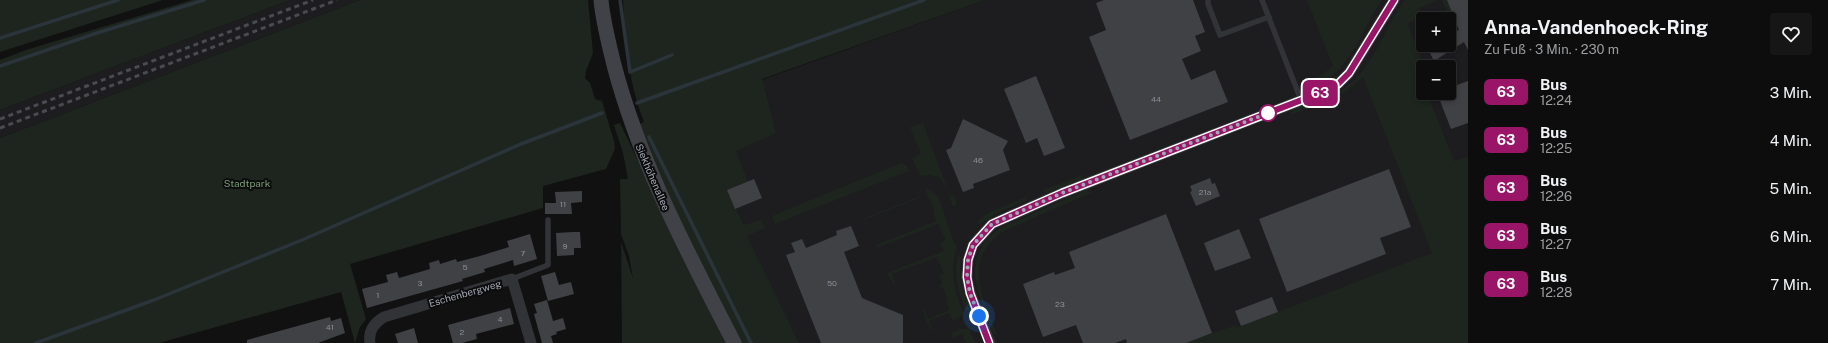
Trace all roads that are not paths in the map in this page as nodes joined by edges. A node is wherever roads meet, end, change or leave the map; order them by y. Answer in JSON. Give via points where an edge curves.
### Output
{"nodes":[{"id":1,"x":601,"y":0,"type":"edge"},
{"id":2,"x":1208,"y":0,"type":"edge"},
{"id":3,"x":1262,"y":0,"type":"edge"},
{"id":4,"x":1394,"y":0,"type":"edge"},
{"id":5,"x":1269,"y":17,"type":"junction"},
{"id":6,"x":1301,"y":100,"type":"junction"},
{"id":7,"x":548,"y":220,"type":"dead end"},
{"id":8,"x":512,"y":279,"type":"junction"},
{"id":9,"x":370,"y":343,"type":"edge"},
{"id":10,"x":531,"y":343,"type":"edge"},
{"id":11,"x":734,"y":343,"type":"edge"},
{"id":12,"x":990,"y":343,"type":"edge"}],
"edges":[{"from":1,"to":11,"type":"main road","name":"Siekhöhenallee","via":[[620,89],[641,149],[667,210]]},
{"from":2,"to":5,"type":"lane","via":[[1220,35]]},
{"from":3,"to":5,"type":"lane"},
{"from":4,"to":6,"type":"street","via":[[1349,73],[1338,84]]},
{"from":5,"to":6,"type":"lane"},
{"from":6,"to":12,"type":"street","via":[[1062,193],[992,224],[973,245],[968,260],[967,277],[970,293]]},
{"from":7,"to":8,"type":"lane","via":[[548,266]]},
{"from":8,"to":9,"type":"street","name":"Eschenbergweg","via":[[384,317],[371,329]]},
{"from":8,"to":10,"type":"street","name":"Eschenbergweg"}]}
